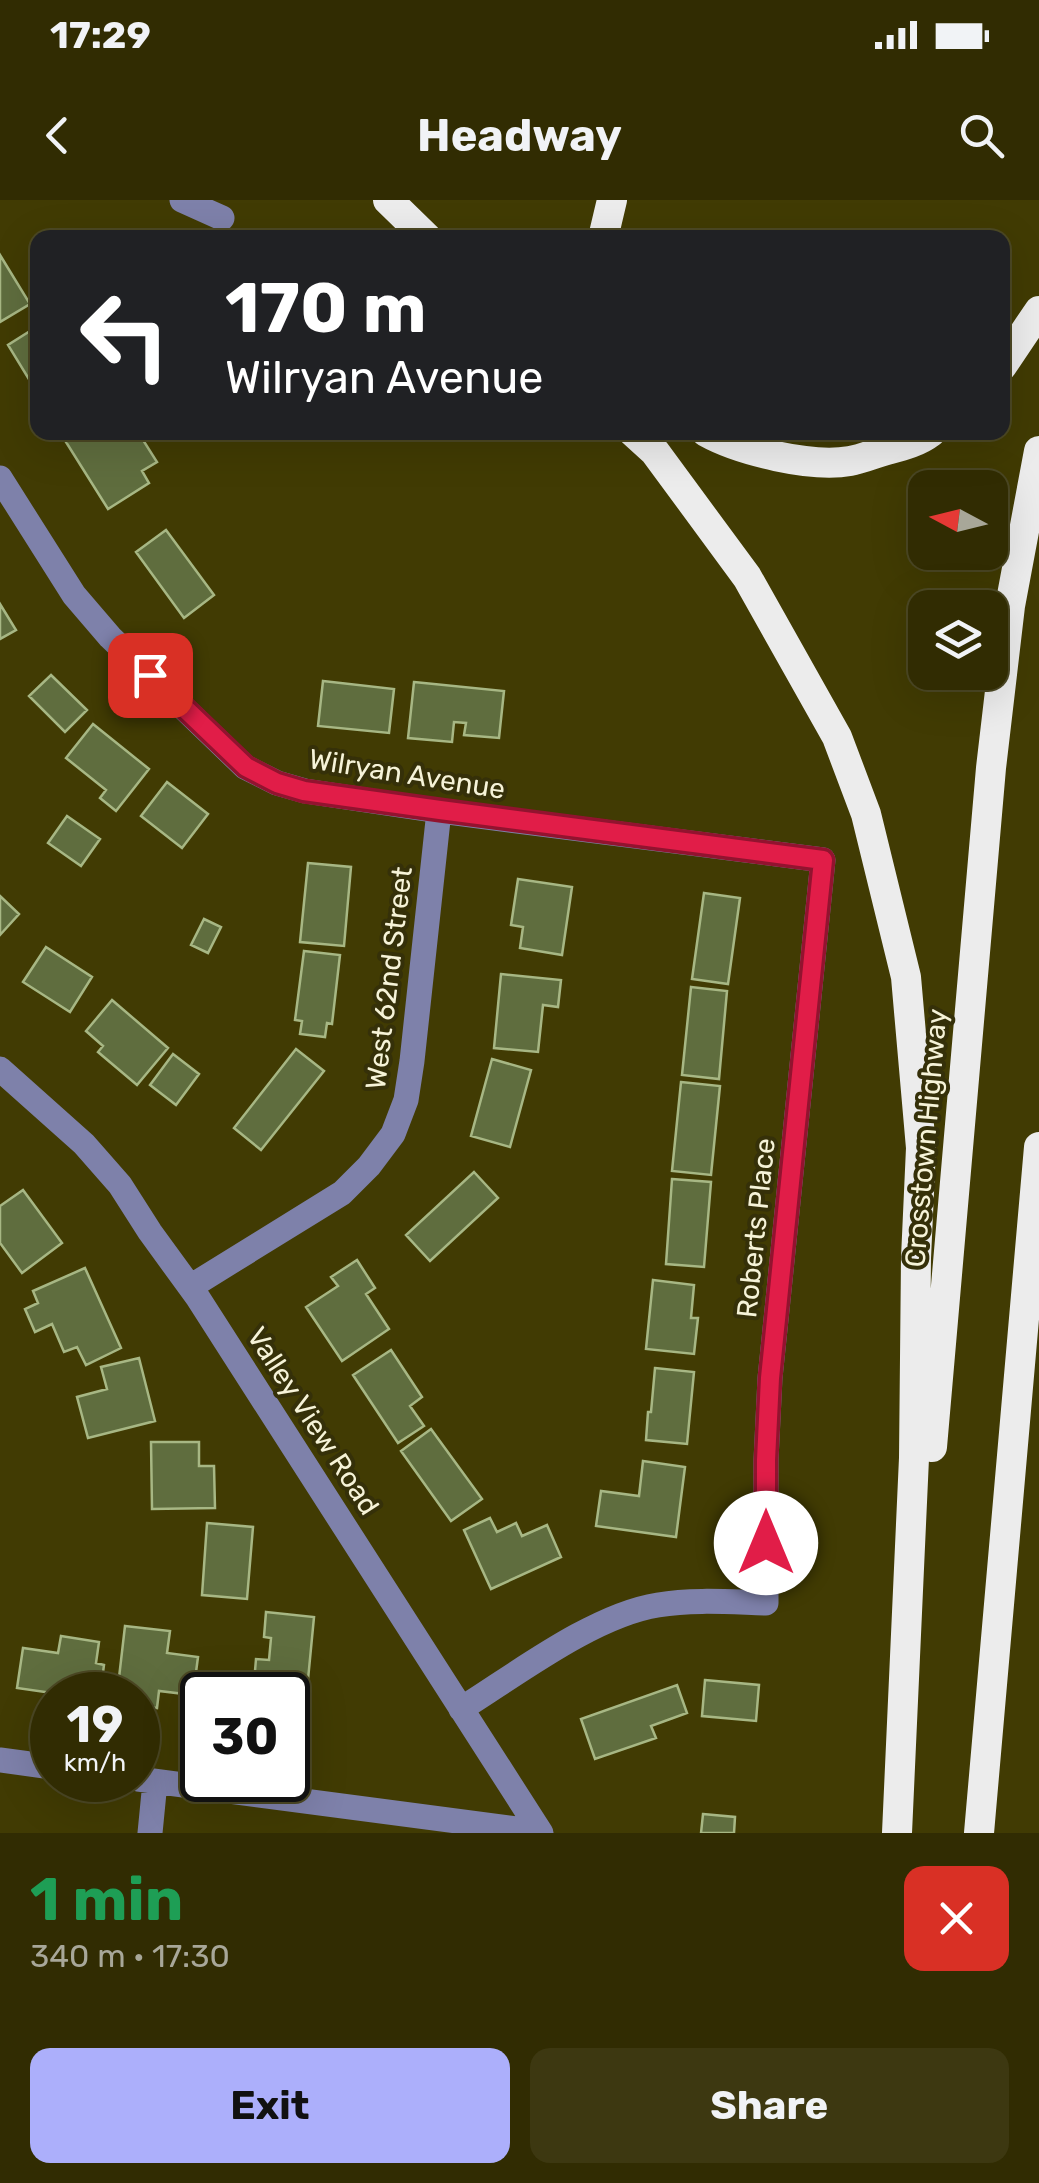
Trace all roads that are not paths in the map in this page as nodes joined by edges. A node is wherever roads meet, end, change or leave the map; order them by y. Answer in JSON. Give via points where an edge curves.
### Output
{"nodes":[{"id":1,"x":182,"y":200,"type":"edge"},
{"id":2,"x":388,"y":200,"type":"edge"},
{"id":3,"x":612,"y":200,"type":"edge"},
{"id":4,"x":222,"y":218,"type":"dead end"},
{"id":5,"x":418,"y":230,"type":"edge"},
{"id":6,"x":605,"y":230,"type":"edge"},
{"id":7,"x":1039,"y":310,"type":"edge"},
{"id":8,"x":1010,"y":354,"type":"edge"},
{"id":9,"x":642,"y":440,"type":"edge"},
{"id":10,"x":723,"y":440,"type":"edge"},
{"id":11,"x":918,"y":440,"type":"edge"},
{"id":12,"x":1039,"y":451,"type":"edge"},
{"id":13,"x":0,"y":478,"type":"edge"},
{"id":14,"x":440,"y":810,"type":"junction"},
{"id":15,"x":823,"y":860,"type":"joint"},
{"id":16,"x":0,"y":1069,"type":"edge"},
{"id":17,"x":1039,"y":1147,"type":"edge"},
{"id":18,"x":1039,"y":1235,"type":"edge"},
{"id":19,"x":190,"y":1287,"type":"junction"},
{"id":20,"x":1025,"y":1304,"type":"junction"},
{"id":21,"x":462,"y":1709,"type":"junction"},
{"id":22,"x":0,"y":1760,"type":"edge"},
{"id":23,"x":30,"y":1764,"type":"edge"},
{"id":24,"x":160,"y":1783,"type":"edge"},
{"id":25,"x":148,"y":1802,"type":"edge"},
{"id":26,"x":541,"y":1832,"type":"edge"},
{"id":27,"x":150,"y":1833,"type":"edge"},
{"id":28,"x":897,"y":1833,"type":"edge"},
{"id":29,"x":979,"y":1833,"type":"edge"}],
"edges":[{"from":1,"to":4,"type":"street"},
{"from":2,"to":5,"type":"highway"},
{"from":3,"to":6,"type":"highway"},
{"from":7,"to":8,"type":"highway"},
{"from":9,"to":28,"type":"highway","via":[[747,577],[836,738],[866,814],[906,977],[921,1148]]},
{"from":10,"to":11,"type":"highway","via":[[764,454],[848,462]]},
{"from":12,"to":28,"type":"highway","name":"Crosstown Highway","via":[[1010,606],[991,768]]},
{"from":13,"to":14,"type":"street","name":"Wilryan Avenue","via":[[74,596],[246,767],[304,791]]},
{"from":14,"to":15,"type":"street","name":"Wilryan Avenue"},
{"from":14,"to":19,"type":"street","name":"West 62nd Street","via":[[412,1061],[393,1134],[342,1192]]},
{"from":15,"to":21,"type":"street","name":"Roberts Place","via":[[770,1378],[766,1604],[656,1605],[608,1619]]},
{"from":16,"to":19,"type":"street","name":"Valley View Road","via":[[84,1144]]},
{"from":17,"to":20,"type":"highway"},
{"from":18,"to":20,"type":"highway"},
{"from":19,"to":21,"type":"street","name":"Valley View Road"},
{"from":20,"to":29,"type":"highway"},
{"from":21,"to":26,"type":"street","name":"Valley View Road"},
{"from":22,"to":23,"type":"street"},
{"from":24,"to":26,"type":"street"},
{"from":25,"to":27,"type":"street"}]}
